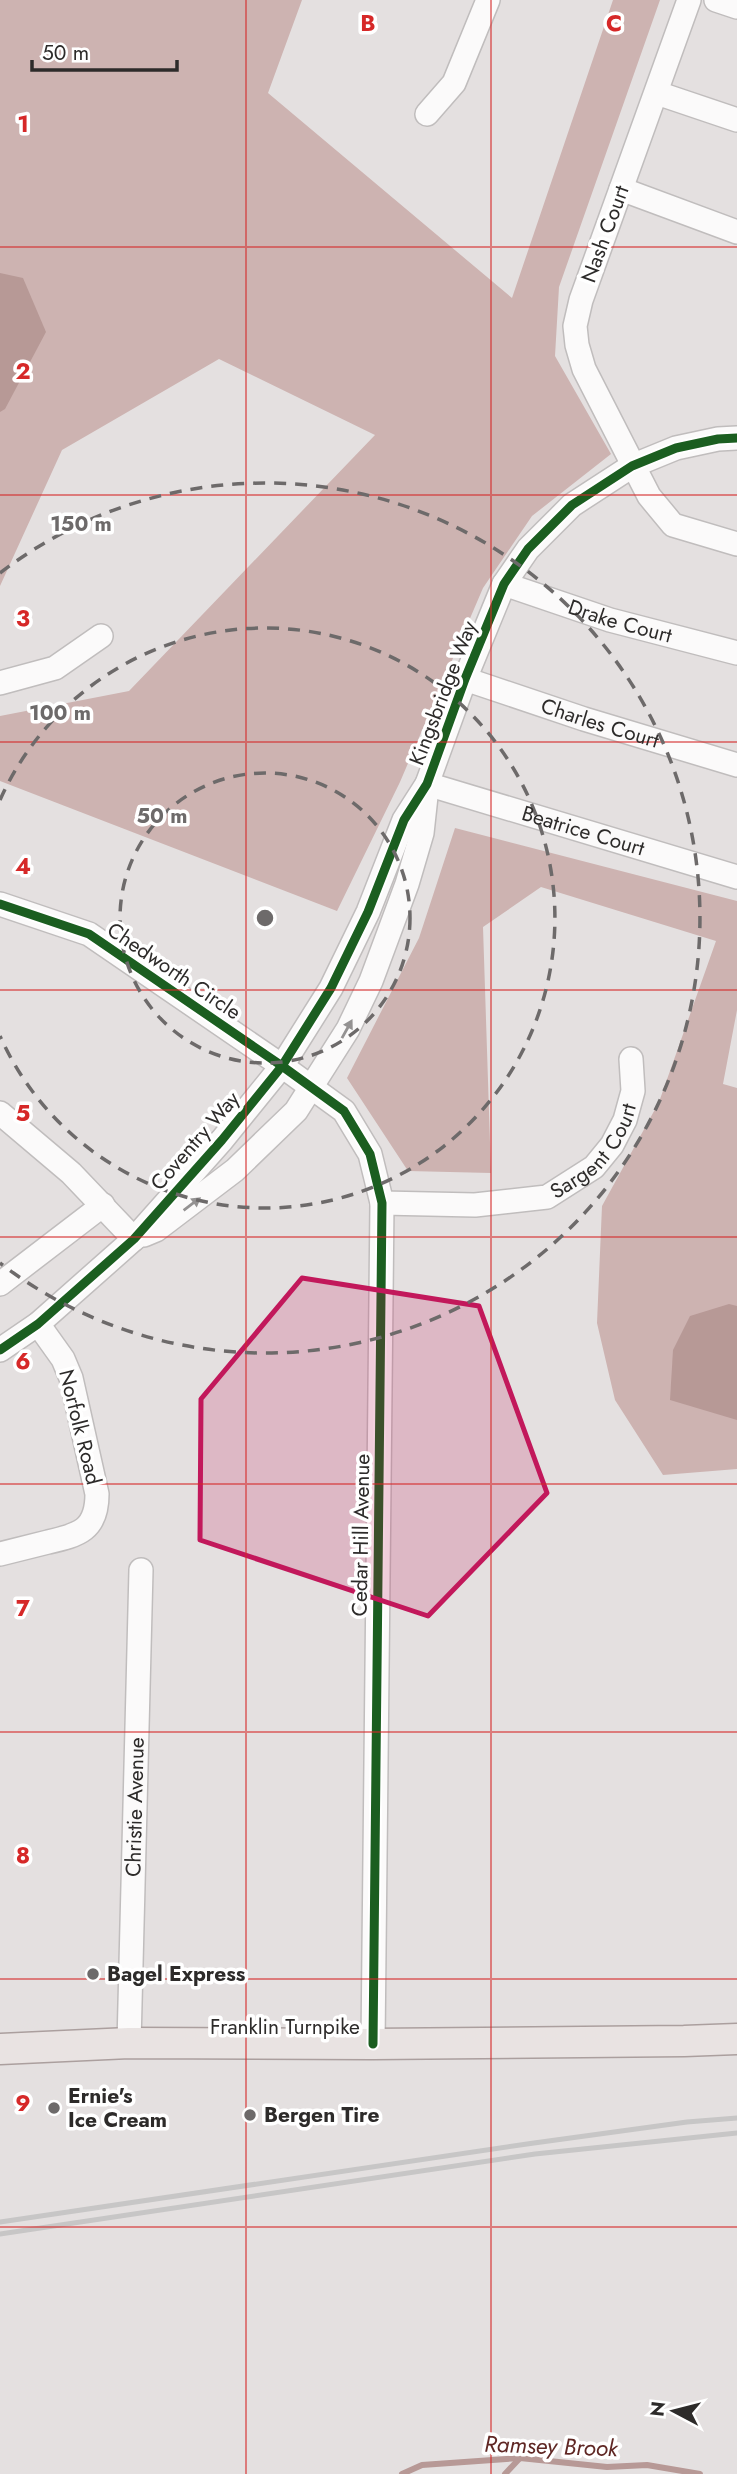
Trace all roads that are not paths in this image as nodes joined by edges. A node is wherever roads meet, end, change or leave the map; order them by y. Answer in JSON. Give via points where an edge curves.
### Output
{"nodes":[{"id":1,"x":488,"y":0,"type":"edge"},
{"id":2,"x":689,"y":0,"type":"edge"},
{"id":3,"x":716,"y":0,"type":"edge"},
{"id":4,"x":737,"y":7,"type":"edge"},
{"id":5,"x":657,"y":93,"type":"junction"},
{"id":6,"x":427,"y":114,"type":"dead end"},
{"id":7,"x":737,"y":120,"type":"edge"},
{"id":8,"x":621,"y":189,"type":"junction"},
{"id":9,"x":737,"y":232,"type":"edge"},
{"id":10,"x":737,"y":438,"type":"edge"},
{"id":11,"x":632,"y":466,"type":"junction"},
{"id":12,"x":737,"y":544,"type":"edge"},
{"id":13,"x":505,"y":584,"type":"junction"},
{"id":14,"x":101,"y":636,"type":"dead end"},
{"id":15,"x":737,"y":653,"type":"edge"},
{"id":16,"x":464,"y":679,"type":"junction"},
{"id":17,"x":0,"y":683,"type":"edge"},
{"id":18,"x":737,"y":765,"type":"edge"},
{"id":19,"x":427,"y":784,"type":"junction"},
{"id":20,"x":737,"y":877,"type":"edge"},
{"id":21,"x":0,"y":904,"type":"edge"},
{"id":22,"x":631,"y":1059,"type":"dead end"},
{"id":23,"x":282,"y":1066,"type":"junction"},
{"id":24,"x":311,"y":1087,"type":"junction"},
{"id":25,"x":0,"y":1114,"type":"edge"},
{"id":26,"x":382,"y":1203,"type":"junction"},
{"id":27,"x":103,"y":1205,"type":"junction"},
{"id":28,"x":134,"y":1239,"type":"junction"},
{"id":29,"x":0,"y":1284,"type":"edge"},
{"id":30,"x":38,"y":1324,"type":"junction"},
{"id":31,"x":0,"y":1350,"type":"edge"},
{"id":32,"x":0,"y":1554,"type":"edge"},
{"id":33,"x":141,"y":1570,"type":"dead end"},
{"id":34,"x":737,"y":2039,"type":"edge"},
{"id":35,"x":129,"y":2043,"type":"junction"},
{"id":36,"x":373,"y":2044,"type":"junction"},
{"id":37,"x":0,"y":2049,"type":"edge"}],
"edges":[{"from":1,"to":6,"type":"street","via":[[454,83]]},
{"from":2,"to":5,"type":"street","name":"Nash Court"},
{"from":3,"to":4,"type":"street"},
{"from":5,"to":7,"type":"street"},
{"from":5,"to":8,"type":"street","name":"Nash Court"},
{"from":8,"to":9,"type":"street"},
{"from":8,"to":11,"type":"street","name":"Nash Court","via":[[575,326],[584,369]]},
{"from":10,"to":11,"type":"street","name":"Kingsbridge Way","via":[[676,448]]},
{"from":11,"to":12,"type":"street","name":"Nash Court","via":[[673,524]]},
{"from":11,"to":13,"type":"street","name":"Kingsbridge Way","via":[[572,505],[528,549]]},
{"from":13,"to":15,"type":"street","name":"Drake Court","via":[[610,620]]},
{"from":13,"to":16,"type":"street","name":"Kingsbridge Way"},
{"from":14,"to":17,"type":"street","via":[[55,668]]},
{"from":16,"to":18,"type":"street","name":"Charles Court"},
{"from":16,"to":19,"type":"street","name":"Kingsbridge Way"},
{"from":19,"to":20,"type":"street","name":"Beatrice Court"},
{"from":19,"to":23,"type":"street","name":"Kingsbridge Way","via":[[404,820],[368,912],[331,988]]},
{"from":24,"to":19,"type":"street","name":"Coventry Way","one_way":true,"via":[[348,1029],[371,981],[422,834]]},
{"from":21,"to":23,"type":"street","name":"Chedworth Circle","via":[[89,934]]},
{"from":22,"to":26,"type":"street","name":"Sargent Court","via":[[633,1091],[612,1145],[594,1167],[547,1197],[475,1205]]},
{"from":23,"to":24,"type":"street","name":"Cedar Hill Avenue"},
{"from":23,"to":28,"type":"street","name":"Coventry Way"},
{"from":24,"to":26,"type":"street","name":"Cedar Hill Avenue","via":[[344,1111],[370,1154]]},
{"from":28,"to":24,"type":"street","name":"Coventry Way","one_way":true,"via":[[156,1230],[235,1170],[296,1111]]},
{"from":25,"to":27,"type":"street"},
{"from":26,"to":36,"type":"street","name":"Cedar Hill Avenue"},
{"from":27,"to":28,"type":"street"},
{"from":27,"to":29,"type":"street"},
{"from":28,"to":30,"type":"street"},
{"from":30,"to":31,"type":"street"},
{"from":30,"to":32,"type":"street","name":"Norfolk Road","via":[[71,1378],[97,1508],[86,1529],[75,1536]]},
{"from":33,"to":35,"type":"street","name":"Christie Avenue"},
{"from":34,"to":36,"type":"main road","name":"Franklin Turnpike"},
{"from":35,"to":36,"type":"main road","name":"Franklin Turnpike"},
{"from":35,"to":37,"type":"main road","name":"Franklin Turnpike"}]}
